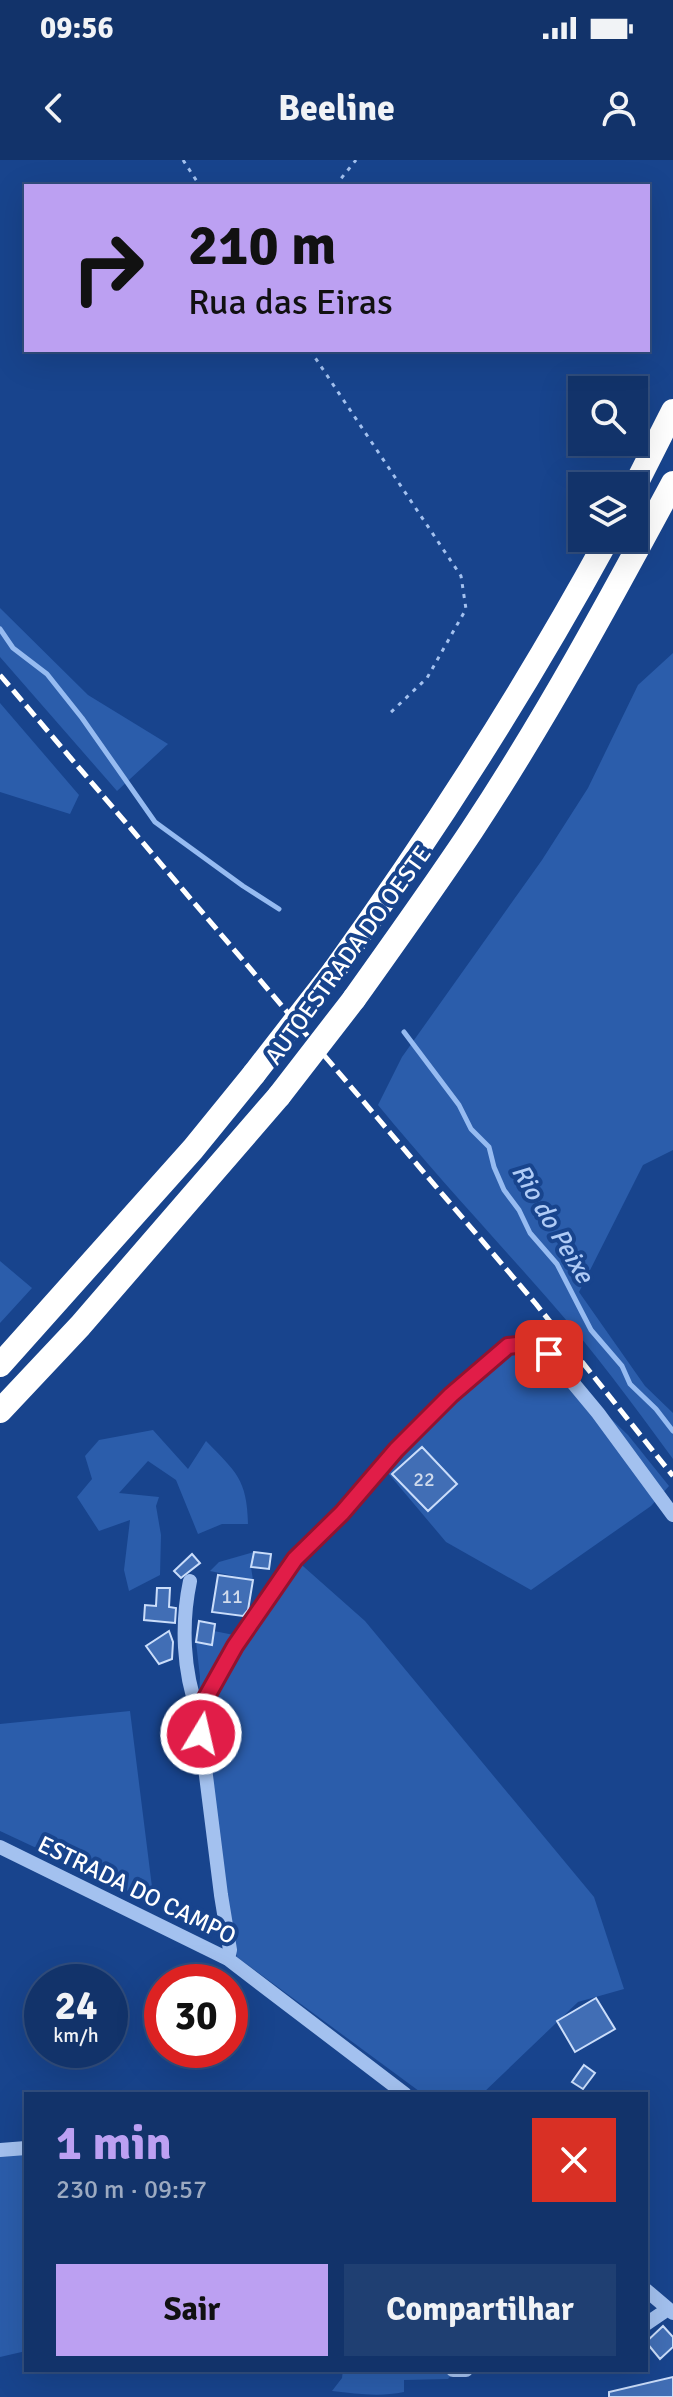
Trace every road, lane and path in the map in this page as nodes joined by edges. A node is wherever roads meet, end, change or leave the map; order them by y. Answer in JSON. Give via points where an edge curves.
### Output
{"nodes":[{"id":1,"x":183,"y":160,"type":"edge"},
{"id":2,"x":356,"y":160,"type":"edge"},
{"id":3,"x":199,"y":184,"type":"edge"},
{"id":4,"x":337,"y":184,"type":"edge"},
{"id":5,"x":311,"y":352,"type":"edge"},
{"id":6,"x":673,"y":411,"type":"edge"},
{"id":7,"x":642,"y":472,"type":"edge"},
{"id":8,"x":673,"y":483,"type":"edge"},
{"id":9,"x":600,"y":552,"type":"edge"},
{"id":10,"x":388,"y":715,"type":"dead end"},
{"id":11,"x":0,"y":1365,"type":"edge"},
{"id":12,"x":0,"y":1411,"type":"edge"},
{"id":13,"x":673,"y":1515,"type":"edge"},
{"id":14,"x":190,"y":1581,"type":"dead end"},
{"id":15,"x":198,"y":1712,"type":"junction"},
{"id":16,"x":0,"y":1847,"type":"edge"},
{"id":17,"x":228,"y":1959,"type":"junction"},
{"id":18,"x":402,"y":2092,"type":"edge"},
{"id":19,"x":24,"y":2148,"type":"edge"},
{"id":20,"x":0,"y":2150,"type":"edge"},
{"id":21,"x":648,"y":2292,"type":"edge"},
{"id":22,"x":671,"y":2311,"type":"edge"},
{"id":23,"x":648,"y":2323,"type":"edge"}],
"edges":[{"from":1,"to":3,"type":"path"},
{"from":2,"to":4,"type":"path"},
{"from":5,"to":10,"type":"path","via":[[461,576],[466,609],[427,678]]},
{"from":6,"to":7,"type":"highway"},
{"from":8,"to":12,"type":"highway","name":"AUTOESTRADA DO OESTE","bridge":true,"via":[[526,743],[354,999],[279,1096]]},
{"from":9,"to":11,"type":"highway","name":"AUTOESTRADA DO OESTE","bridge":true,"via":[[489,743],[334,971],[156,1192]]},
{"from":13,"to":15,"type":"street","via":[[549,1354],[532,1343],[508,1346],[396,1450],[295,1559],[235,1646]]},
{"from":14,"to":15,"type":"street","via":[[185,1644]]},
{"from":15,"to":17,"type":"street"},
{"from":16,"to":17,"type":"street","name":"ESTRADA DO CAMPO"},
{"from":17,"to":18,"type":"street","name":"ESTRADA DO CAMPO"},
{"from":19,"to":20,"type":"street"},
{"from":21,"to":22,"type":"street"},
{"from":22,"to":23,"type":"street"}]}
